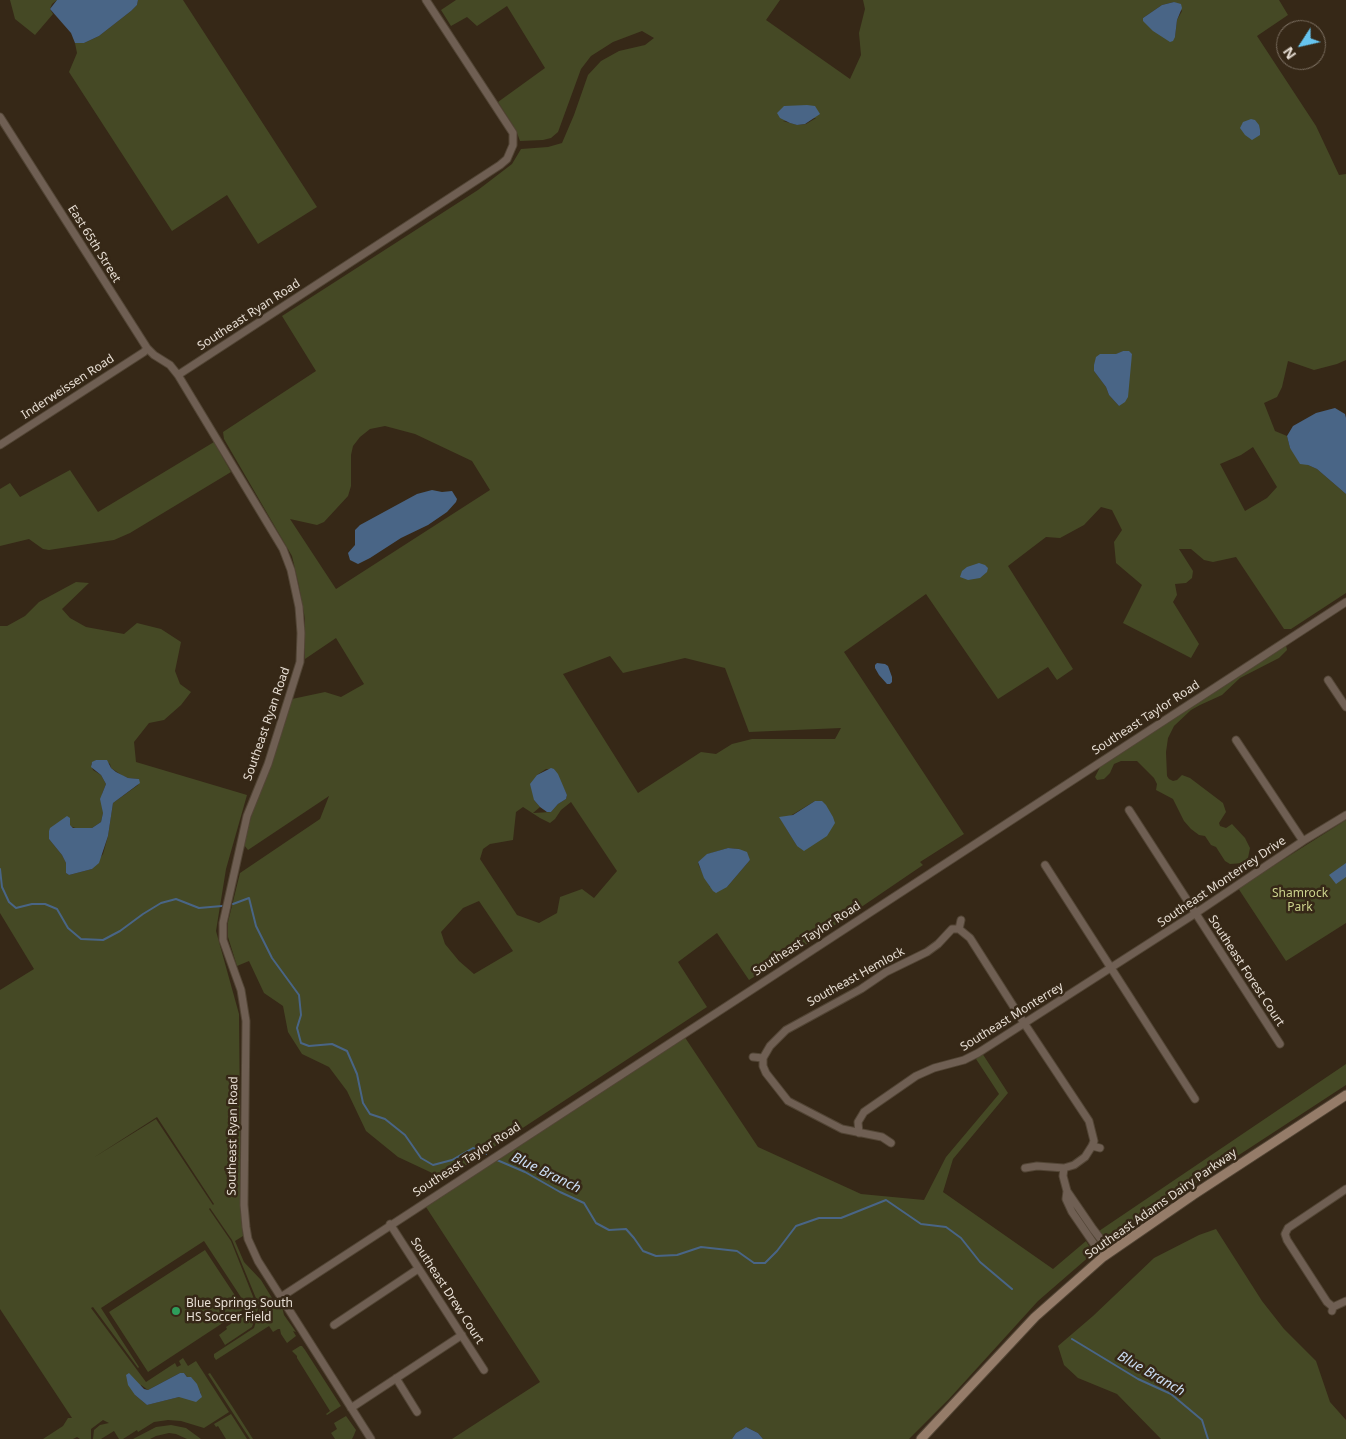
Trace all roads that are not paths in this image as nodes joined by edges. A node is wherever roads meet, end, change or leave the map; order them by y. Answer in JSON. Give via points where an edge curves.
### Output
{"nodes":[{"id":1,"x":426,"y":0,"type":"edge"},
{"id":2,"x":0,"y":117,"type":"edge"},
{"id":3,"x":147,"y":348,"type":"junction"},
{"id":4,"x":178,"y":375,"type":"junction"},
{"id":5,"x":0,"y":445,"type":"edge"},
{"id":6,"x":1346,"y":602,"type":"edge"},
{"id":7,"x":1328,"y":680,"type":"dead end"},
{"id":8,"x":1346,"y":707,"type":"edge"},
{"id":9,"x":1236,"y":740,"type":"dead end"},
{"id":10,"x":1129,"y":810,"type":"dead end"},
{"id":11,"x":1346,"y":815,"type":"edge"},
{"id":12,"x":1303,"y":841,"type":"junction"},
{"id":13,"x":1045,"y":865,"type":"dead end"},
{"id":14,"x":1196,"y":913,"type":"junction"},
{"id":15,"x":961,"y":920,"type":"dead end"},
{"id":16,"x":959,"y":929,"type":"junction"},
{"id":17,"x":1111,"y":968,"type":"junction"},
{"id":18,"x":1024,"y":1023,"type":"junction"},
{"id":19,"x":1280,"y":1044,"type":"dead end"},
{"id":20,"x":753,"y":1057,"type":"dead end"},
{"id":21,"x":763,"y":1058,"type":"junction"},
{"id":22,"x":1346,"y":1095,"type":"edge"},
{"id":23,"x":1195,"y":1099,"type":"dead end"},
{"id":24,"x":859,"y":1133,"type":"junction"},
{"id":25,"x":891,"y":1143,"type":"dead end"},
{"id":26,"x":1025,"y":1168,"type":"dead end"},
{"id":27,"x":1064,"y":1168,"type":"junction"},
{"id":28,"x":1346,"y":1189,"type":"edge"},
{"id":29,"x":390,"y":1224,"type":"junction"},
{"id":30,"x":1107,"y":1254,"type":"junction"},
{"id":31,"x":418,"y":1269,"type":"junction"},
{"id":32,"x":280,"y":1296,"type":"junction"},
{"id":33,"x":1346,"y":1301,"type":"edge"},
{"id":34,"x":334,"y":1325,"type":"dead end"},
{"id":35,"x":462,"y":1335,"type":"junction"},
{"id":36,"x":484,"y":1370,"type":"dead end"},
{"id":37,"x":396,"y":1378,"type":"junction"},
{"id":38,"x":351,"y":1408,"type":"junction"},
{"id":39,"x":417,"y":1412,"type":"dead end"},
{"id":40,"x":371,"y":1439,"type":"edge"},
{"id":41,"x":921,"y":1439,"type":"edge"}],
"edges":[{"from":1,"to":4,"type":"street","name":"Southeast Ryan Road","via":[[513,133],[513,145],[507,159]]},
{"from":2,"to":3,"type":"street","name":"East 65th Street"},
{"from":3,"to":4,"type":"street","name":"East 65th Street","via":[[170,364]]},
{"from":3,"to":5,"type":"street","name":"Inderweissen Road"},
{"from":4,"to":32,"type":"street","name":"Southeast Ryan Road","via":[[283,548],[299,607],[300,662],[268,764],[246,816],[223,923],[223,940],[241,990],[246,1020],[244,1205],[247,1233],[255,1256]]},
{"from":6,"to":29,"type":"street","name":"Southeast Taylor Road"},
{"from":7,"to":8,"type":"street"},
{"from":9,"to":12,"type":"street"},
{"from":10,"to":14,"type":"street","name":"Southeast Forest Court"},
{"from":11,"to":12,"type":"street","name":"Southeast Monterrey Drive"},
{"from":12,"to":14,"type":"street","name":"Southeast Monterrey Drive"},
{"from":13,"to":17,"type":"street"},
{"from":14,"to":17,"type":"street","name":"Southeast Monterrey Drive"},
{"from":14,"to":19,"type":"street","name":"Southeast Forest Court"},
{"from":15,"to":16,"type":"street"},
{"from":16,"to":18,"type":"street","via":[[970,938]]},
{"from":16,"to":21,"type":"street","name":"Southeast Hemlock","via":[[952,929],[927,952],[786,1030]]},
{"from":17,"to":18,"type":"street","name":"Southeast Monterrey"},
{"from":17,"to":23,"type":"street"},
{"from":18,"to":24,"type":"street","name":"Southeast Monterrey","via":[[964,1060],[916,1076],[864,1112],[858,1122]]},
{"from":18,"to":27,"type":"street","via":[[1089,1121],[1096,1147],[1074,1165]]},
{"from":20,"to":21,"type":"street"},
{"from":21,"to":24,"type":"street","via":[[766,1073],[788,1101],[842,1129]]},
{"from":22,"to":30,"type":"main road","name":"Southeast Adams Dairy Parkway"},
{"from":24,"to":25,"type":"street"},
{"from":26,"to":27,"type":"street"},
{"from":27,"to":30,"type":"street","via":[[1067,1191]]},
{"from":28,"to":33,"type":"street","via":[[1283,1232],[1332,1309]]},
{"from":29,"to":31,"type":"street","name":"Southeast Drew Court"},
{"from":29,"to":32,"type":"street","name":"Southeast Taylor Road"},
{"from":30,"to":41,"type":"main road","name":"Southeast Adams Dairy Parkway","via":[[1035,1316]]},
{"from":31,"to":34,"type":"street"},
{"from":31,"to":35,"type":"street","name":"Southeast Drew Court"},
{"from":32,"to":38,"type":"street","name":"Southeast Ryan Road"},
{"from":35,"to":36,"type":"street","name":"Southeast Drew Court"},
{"from":35,"to":37,"type":"street"},
{"from":37,"to":38,"type":"street"},
{"from":37,"to":39,"type":"street"},
{"from":38,"to":40,"type":"street","name":"Southeast Ryan Road"}]}
